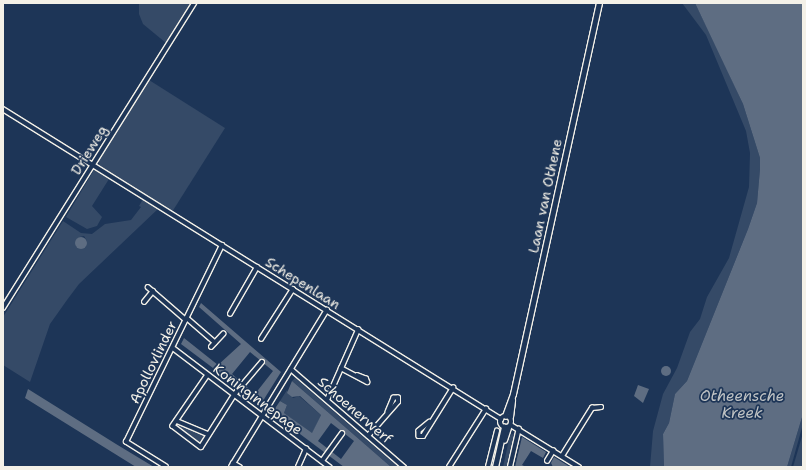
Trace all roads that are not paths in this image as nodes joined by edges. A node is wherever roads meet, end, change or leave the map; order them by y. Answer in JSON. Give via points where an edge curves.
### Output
{"nodes":[{"id":1,"x":194,"y":3,"type":"edge"},
{"id":2,"x":599,"y":3,"type":"edge"},
{"id":3,"x":3,"y":109,"type":"edge"},
{"id":4,"x":93,"y":165,"type":"junction"},
{"id":5,"x":222,"y":245,"type":"junction"},
{"id":6,"x":257,"y":267,"type":"junction"},
{"id":7,"x":148,"y":286,"type":"dead end"},
{"id":8,"x":293,"y":289,"type":"junction"},
{"id":9,"x":153,"y":291,"type":"junction"},
{"id":10,"x":144,"y":302,"type":"dead end"},
{"id":11,"x":3,"y":308,"type":"edge"},
{"id":12,"x":326,"y":310,"type":"junction"},
{"id":13,"x":230,"y":314,"type":"dead end"},
{"id":14,"x":186,"y":319,"type":"junction"},
{"id":15,"x":358,"y":330,"type":"junction"},
{"id":16,"x":223,"y":334,"type":"dead end"},
{"id":17,"x":261,"y":339,"type":"dead end"},
{"id":18,"x":215,"y":342,"type":"junction"},
{"id":19,"x":211,"y":347,"type":"dead end"},
{"id":20,"x":172,"y":348,"type":"junction"},
{"id":21,"x":262,"y":362,"type":"dead end"},
{"id":22,"x":341,"y":368,"type":"junction"},
{"id":23,"x":291,"y":369,"type":"junction"},
{"id":24,"x":208,"y":375,"type":"junction"},
{"id":25,"x":358,"y":376,"type":"dead end"},
{"id":26,"x":453,"y":388,"type":"junction"},
{"id":27,"x":513,"y":394,"type":"junction"},
{"id":28,"x":234,"y":395,"type":"junction"},
{"id":29,"x":327,"y":400,"type":"junction"},
{"id":30,"x":602,"y":407,"type":"dead end"},
{"id":31,"x":486,"y":409,"type":"junction"},
{"id":32,"x":388,"y":412,"type":"dead end"},
{"id":33,"x":262,"y":416,"type":"junction"},
{"id":34,"x":503,"y":417,"type":"junction"},
{"id":35,"x":510,"y":417,"type":"junction"},
{"id":36,"x":177,"y":421,"type":"junction"},
{"id":37,"x":430,"y":422,"type":"dead end"},
{"id":38,"x":508,"y":426,"type":"junction"},
{"id":39,"x":519,"y":429,"type":"junction"},
{"id":40,"x":497,"y":430,"type":"dead end"},
{"id":41,"x":342,"y":433,"type":"dead end"},
{"id":42,"x":208,"y":434,"type":"junction"},
{"id":43,"x":368,"y":436,"type":"junction"},
{"id":44,"x":494,"y":443,"type":"junction"},
{"id":45,"x":501,"y":445,"type":"junction"},
{"id":46,"x":306,"y":449,"type":"junction"},
{"id":47,"x":553,"y":450,"type":"junction"},
{"id":48,"x":562,"y":456,"type":"junction"},
{"id":49,"x":322,"y":461,"type":"junction"},
{"id":50,"x":547,"y":461,"type":"dead end"},
{"id":51,"x":232,"y":465,"type":"edge"},
{"id":52,"x":166,"y":467,"type":"edge"},
{"id":53,"x":240,"y":467,"type":"edge"},
{"id":54,"x":298,"y":467,"type":"edge"},
{"id":55,"x":330,"y":467,"type":"edge"},
{"id":56,"x":404,"y":467,"type":"edge"},
{"id":57,"x":449,"y":467,"type":"edge"},
{"id":58,"x":488,"y":467,"type":"edge"},
{"id":59,"x":495,"y":467,"type":"edge"},
{"id":60,"x":498,"y":467,"type":"edge"},
{"id":61,"x":510,"y":467,"type":"edge"},
{"id":62,"x":579,"y":467,"type":"edge"}],
"edges":[{"from":1,"to":4,"type":"street","name":"Drieweg"},
{"from":2,"to":27,"type":"street","name":"Laan van Othene"},
{"from":3,"to":4,"type":"street","name":"Schepenlaan"},
{"from":4,"to":5,"type":"street","name":"Schepenlaan"},
{"from":4,"to":11,"type":"street","name":"Drieweg"},
{"from":5,"to":6,"type":"street","name":"Schepenlaan"},
{"from":5,"to":14,"type":"street","name":"Apollovlinder"},
{"from":6,"to":8,"type":"street","name":"Schepenlaan"},
{"from":6,"to":13,"type":"street"},
{"from":7,"to":9,"type":"street"},
{"from":8,"to":12,"type":"street","name":"Schepenlaan"},
{"from":8,"to":17,"type":"street"},
{"from":9,"to":10,"type":"street"},
{"from":9,"to":14,"type":"street"},
{"from":12,"to":15,"type":"street","name":"Schepenlaan"},
{"from":12,"to":23,"type":"street"},
{"from":14,"to":18,"type":"street"},
{"from":14,"to":20,"type":"street","name":"Apollovlinder"},
{"from":15,"to":22,"type":"street"},
{"from":15,"to":26,"type":"street","name":"Schepenlaan"},
{"from":16,"to":18,"type":"street"},
{"from":18,"to":19,"type":"street"},
{"from":20,"to":24,"type":"street","name":"Koninginnepage"},
{"from":20,"to":52,"type":"street","name":"Apollovlinder","via":[[126,442]]},
{"from":21,"to":28,"type":"street"},
{"from":22,"to":25,"type":"street"},
{"from":22,"to":29,"type":"street"},
{"from":23,"to":29,"type":"street","name":"Schoenerwerf"},
{"from":23,"to":33,"type":"street"},
{"from":24,"to":28,"type":"street","name":"Koninginnepage"},
{"from":24,"to":36,"type":"street"},
{"from":26,"to":31,"type":"street","name":"Schepenlaan"},
{"from":26,"to":37,"type":"street"},
{"from":27,"to":34,"type":"street","name":"Laan van Othene"},
{"from":27,"to":35,"type":"street","name":"Laan van Othene"},
{"from":28,"to":33,"type":"street","name":"Koninginnepage"},
{"from":28,"to":42,"type":"street"},
{"from":29,"to":43,"type":"street","name":"Schoenerwerf"},
{"from":30,"to":48,"type":"street","via":[[592,408]]},
{"from":31,"to":34,"type":"street","name":"Schepenlaan"},
{"from":31,"to":57,"type":"street"},
{"from":32,"to":43,"type":"street"},
{"from":33,"to":46,"type":"street","name":"Koninginnepage"},
{"from":33,"to":51,"type":"street"},
{"from":34,"to":35,"type":"street"},
{"from":34,"to":38,"type":"street"},
{"from":35,"to":38,"type":"street"},
{"from":36,"to":42,"type":"street"},
{"from":36,"to":42,"type":"street","via":[[173,426],[201,446]]},
{"from":38,"to":39,"type":"street"},
{"from":38,"to":45,"type":"street"},
{"from":39,"to":47,"type":"street"},
{"from":39,"to":61,"type":"street"},
{"from":40,"to":44,"type":"street"},
{"from":41,"to":49,"type":"street"},
{"from":43,"to":56,"type":"street","name":"Schoenerwerf"},
{"from":44,"to":45,"type":"street"},
{"from":44,"to":58,"type":"street"},
{"from":45,"to":59,"type":"street"},
{"from":45,"to":60,"type":"street"},
{"from":46,"to":49,"type":"street","name":"Koninginnepage"},
{"from":46,"to":54,"type":"street"},
{"from":47,"to":48,"type":"street"},
{"from":47,"to":50,"type":"street"},
{"from":48,"to":62,"type":"street"},
{"from":49,"to":55,"type":"street","name":"Koninginnepage"},
{"from":51,"to":53,"type":"street"}]}
